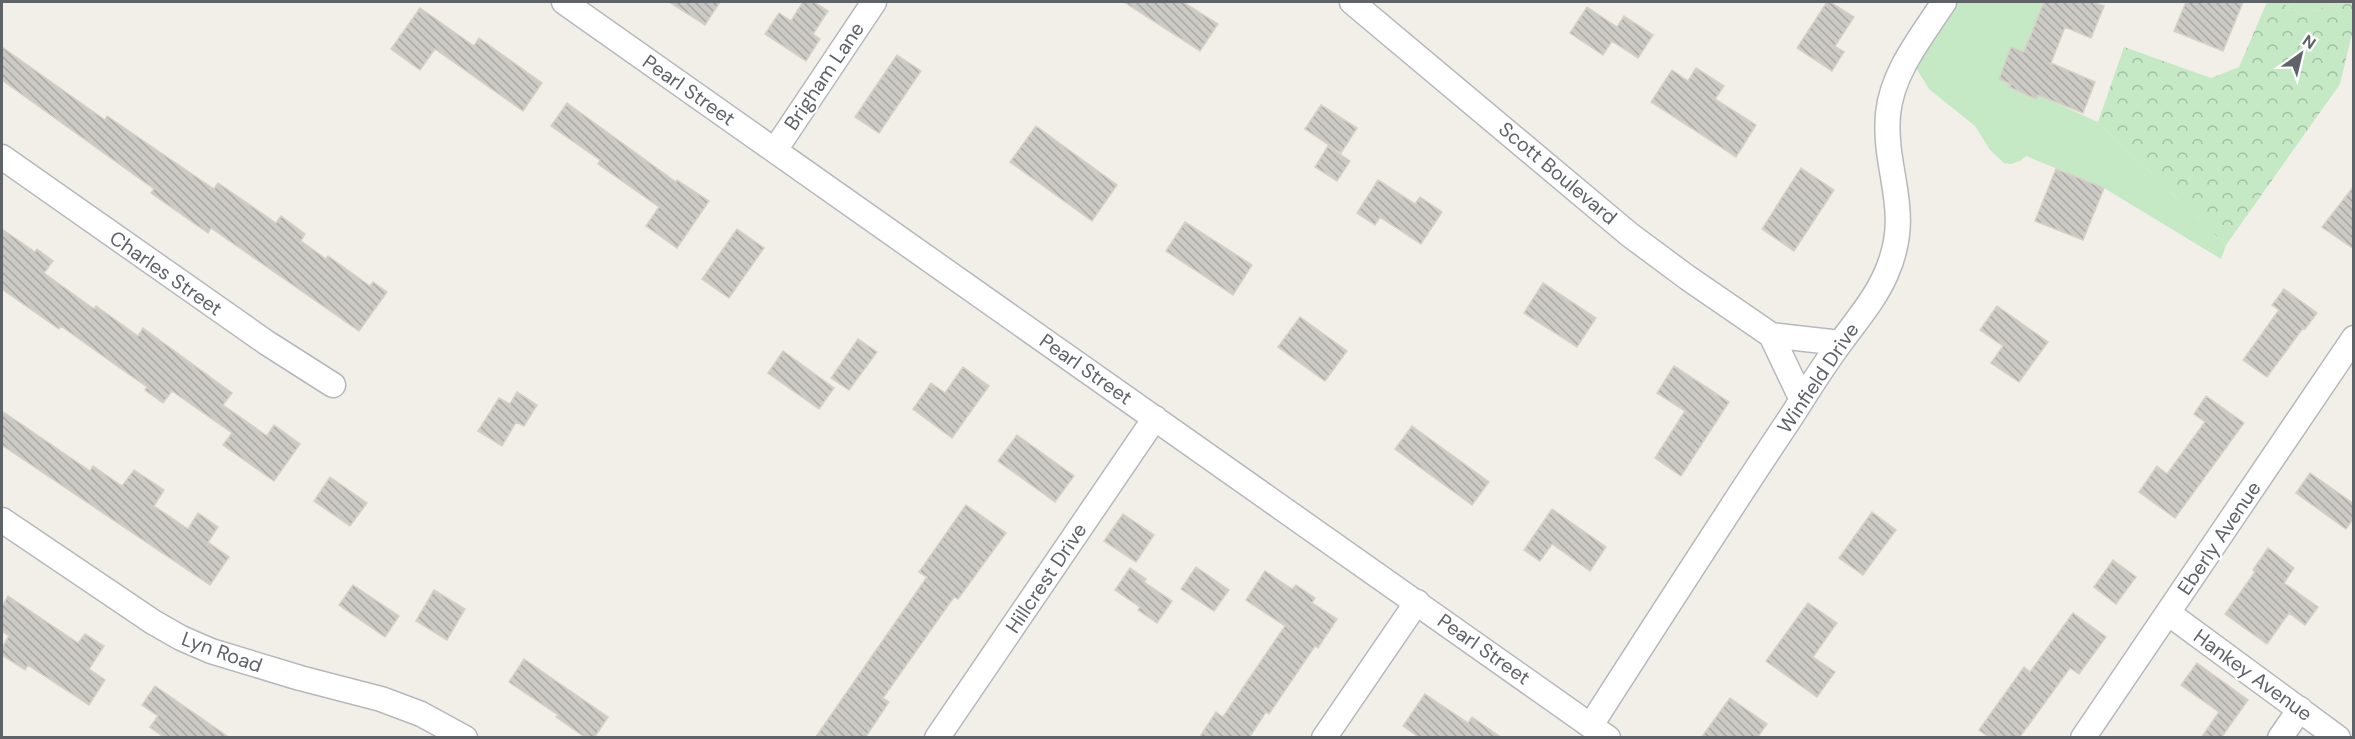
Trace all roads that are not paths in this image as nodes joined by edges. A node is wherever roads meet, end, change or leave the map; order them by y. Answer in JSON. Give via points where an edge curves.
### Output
{"nodes":[{"id":1,"x":564,"y":2,"type":"edge"},
{"id":2,"x":874,"y":2,"type":"edge"},
{"id":3,"x":1352,"y":2,"type":"edge"},
{"id":4,"x":1944,"y":2,"type":"edge"},
{"id":5,"x":775,"y":150,"type":"junction"},
{"id":6,"x":2,"y":157,"type":"edge"},
{"id":7,"x":1771,"y":335,"type":"junction"},
{"id":8,"x":2354,"y":338,"type":"edge"},
{"id":9,"x":1840,"y":343,"type":"junction"},
{"id":10,"x":333,"y":385,"type":"dead end"},
{"id":11,"x":1802,"y":400,"type":"junction"},
{"id":12,"x":1155,"y":418,"type":"junction"},
{"id":13,"x":2,"y":520,"type":"edge"},
{"id":14,"x":1417,"y":602,"type":"junction"},
{"id":15,"x":2168,"y":613,"type":"junction"},
{"id":16,"x":2300,"y":709,"type":"junction"},
{"id":17,"x":1600,"y":731,"type":"edge"},
{"id":18,"x":465,"y":738,"type":"edge"},
{"id":19,"x":937,"y":738,"type":"edge"},
{"id":20,"x":1324,"y":738,"type":"edge"},
{"id":21,"x":2083,"y":738,"type":"edge"},
{"id":22,"x":2280,"y":738,"type":"edge"},
{"id":23,"x":2338,"y":738,"type":"edge"}],
"edges":[{"from":1,"to":5,"type":"street","name":"Pearl Street"},
{"from":2,"to":5,"type":"street","name":"Brigham Lane"},
{"from":3,"to":7,"type":"street","name":"Scott Boulevard","via":[[1630,235]]},
{"from":4,"to":9,"type":"street","name":"Winfield Drive","via":[[1902,68],[1891,97],[1887,128],[1899,212],[1896,243],[1887,273],[1872,301]]},
{"from":5,"to":12,"type":"street","name":"Pearl Street"},
{"from":6,"to":10,"type":"street","name":"Charles Street"},
{"from":7,"to":9,"type":"street","name":"Scott Boulevard"},
{"from":7,"to":11,"type":"street"},
{"from":8,"to":15,"type":"street","name":"Eberly Avenue"},
{"from":9,"to":11,"type":"street","name":"Winfield Drive"},
{"from":11,"to":17,"type":"street","name":"Winfield Drive"},
{"from":12,"to":14,"type":"street","name":"Pearl Street"},
{"from":12,"to":19,"type":"street","name":"Hillcrest Drive"},
{"from":13,"to":18,"type":"street","name":"Lyn Road","via":[[181,638],[211,651],[381,699],[421,714]]},
{"from":14,"to":17,"type":"street","name":"Pearl Street"},
{"from":14,"to":20,"type":"street"},
{"from":15,"to":16,"type":"street","name":"Hankey Avenue"},
{"from":15,"to":21,"type":"street","name":"Eberly Avenue"},
{"from":16,"to":22,"type":"street"},
{"from":16,"to":23,"type":"street","name":"Hankey Avenue"}]}
